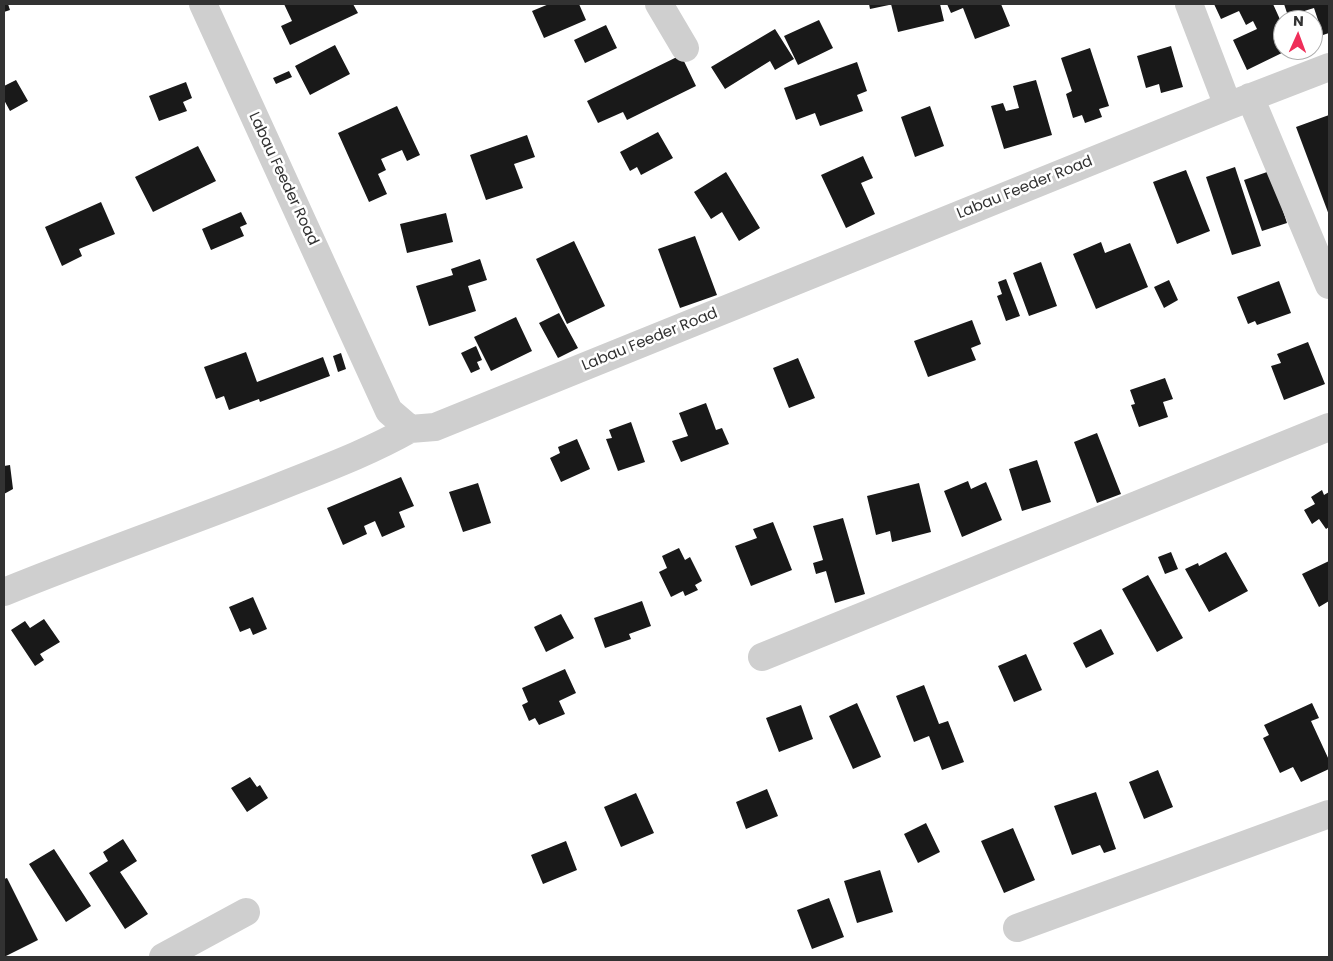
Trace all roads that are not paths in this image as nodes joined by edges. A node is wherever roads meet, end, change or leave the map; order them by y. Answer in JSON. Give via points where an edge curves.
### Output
{"nodes":[{"id":1,"x":202,"y":4,"type":"edge"},
{"id":2,"x":659,"y":4,"type":"edge"},
{"id":3,"x":1189,"y":4,"type":"edge"},
{"id":4,"x":685,"y":48,"type":"dead end"},
{"id":5,"x":1329,"y":67,"type":"edge"},
{"id":6,"x":1239,"y":101,"type":"junction"},
{"id":7,"x":1329,"y":285,"type":"edge"},
{"id":8,"x":1329,"y":427,"type":"edge"},
{"id":9,"x":410,"y":429,"type":"junction"},
{"id":10,"x":4,"y":592,"type":"edge"},
{"id":11,"x":762,"y":656,"type":"dead end"},
{"id":12,"x":1329,"y":814,"type":"edge"},
{"id":13,"x":246,"y":912,"type":"dead end"},
{"id":14,"x":1017,"y":928,"type":"dead end"},
{"id":15,"x":163,"y":957,"type":"edge"}],
"edges":[{"from":1,"to":9,"type":"street","name":"Labau Feeder Road","via":[[389,411]]},
{"from":2,"to":4,"type":"street"},
{"from":3,"to":6,"type":"street"},
{"from":5,"to":6,"type":"street","name":"Labau Feeder Road"},
{"from":6,"to":7,"type":"street"},
{"from":6,"to":9,"type":"street","name":"Labau Feeder Road","via":[[434,428]]},
{"from":8,"to":11,"type":"street"},
{"from":9,"to":10,"type":"street","via":[[336,465]]},
{"from":12,"to":14,"type":"street"},
{"from":13,"to":15,"type":"street"}]}
